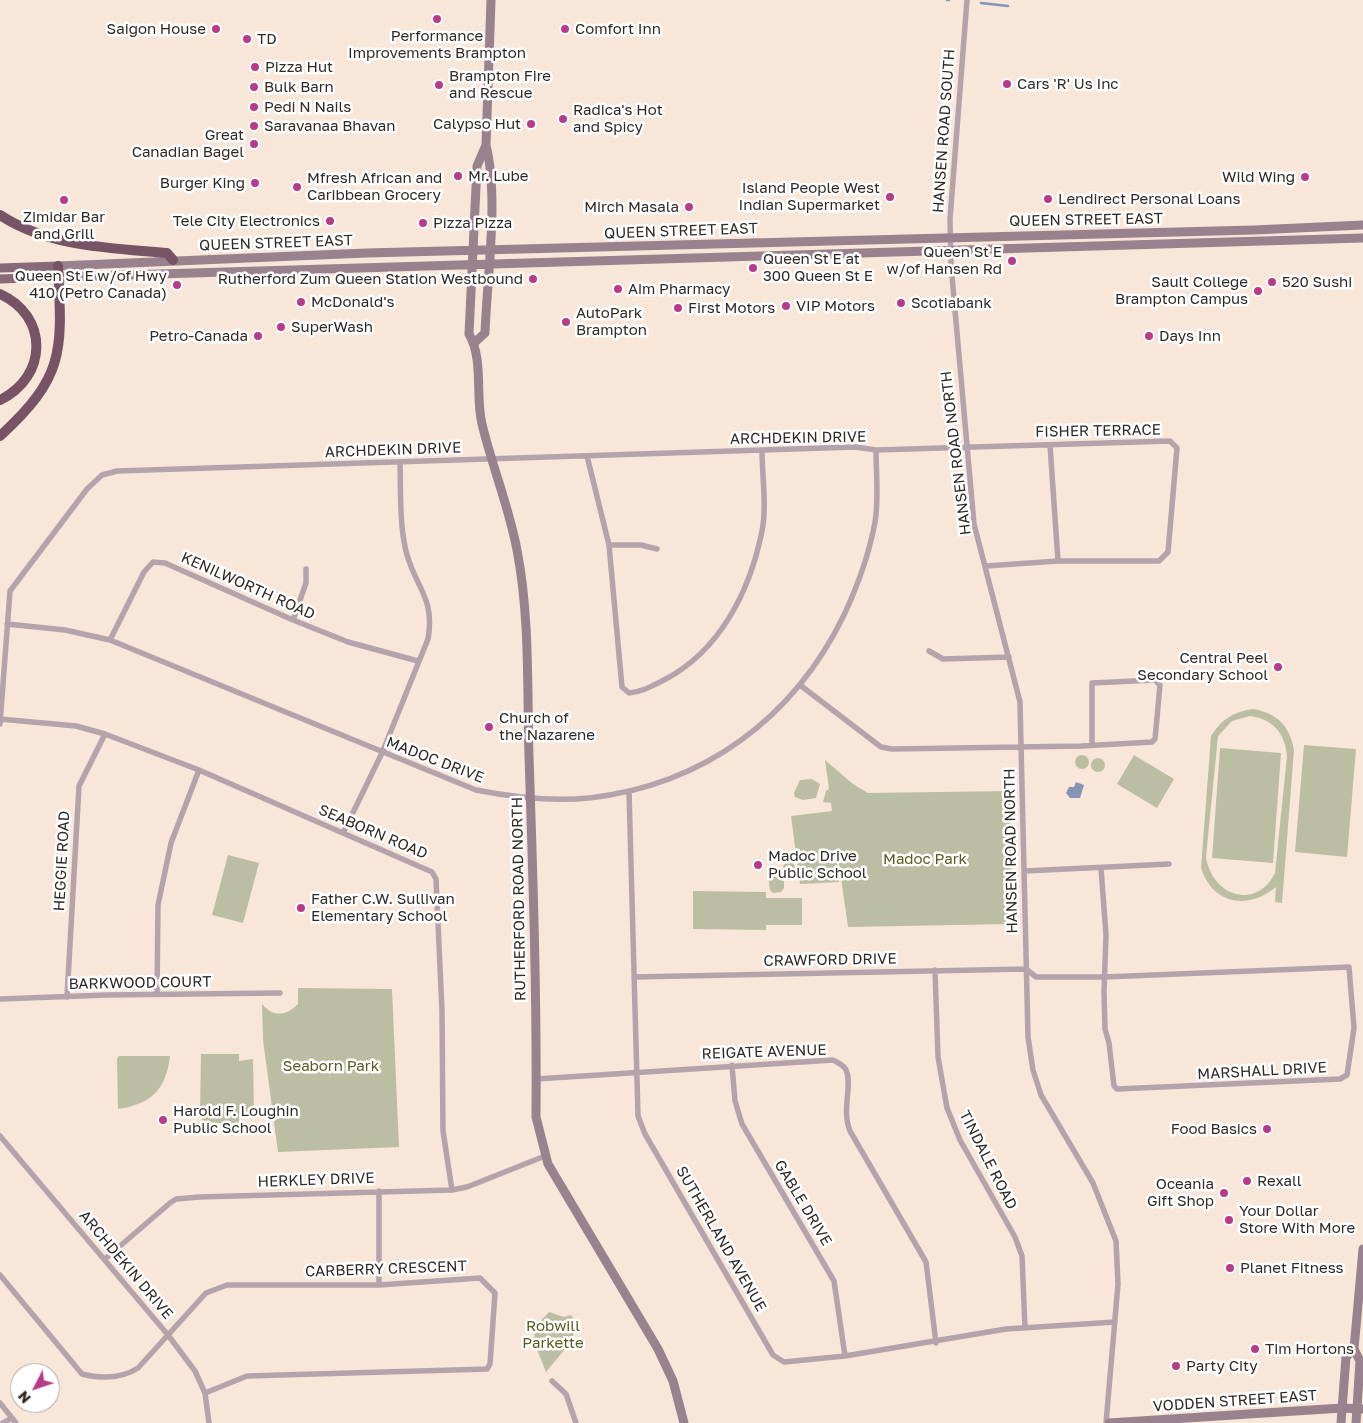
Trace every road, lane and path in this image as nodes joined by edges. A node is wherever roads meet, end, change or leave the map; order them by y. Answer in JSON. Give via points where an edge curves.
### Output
{"nodes":[{"id":1,"x":491,"y":0,"type":"edge"},
{"id":2,"x":967,"y":0,"type":"edge"},
{"id":3,"x":486,"y":145,"type":"junction"},
{"id":4,"x":0,"y":215,"type":"edge"},
{"id":5,"x":1363,"y":225,"type":"edge"},
{"id":6,"x":950,"y":237,"type":"junction"},
{"id":7,"x":1363,"y":238,"type":"edge"},
{"id":8,"x":489,"y":250,"type":"junction"},
{"id":9,"x":950,"y":250,"type":"junction"},
{"id":10,"x":472,"y":251,"type":"junction"},
{"id":11,"x":173,"y":260,"type":"junction"},
{"id":12,"x":471,"y":264,"type":"junction"},
{"id":13,"x":488,"y":264,"type":"junction"},
{"id":14,"x":950,"y":265,"type":"joint"},
{"id":15,"x":0,"y":268,"type":"edge"},
{"id":16,"x":58,"y":272,"type":"junction"},
{"id":17,"x":0,"y":279,"type":"edge"},
{"id":18,"x":0,"y":294,"type":"edge"},
{"id":19,"x":474,"y":343,"type":"junction"},
{"id":20,"x":0,"y":400,"type":"edge"},
{"id":21,"x":0,"y":436,"type":"edge"},
{"id":22,"x":1050,"y":445,"type":"junction"},
{"id":23,"x":966,"y":449,"type":"junction"},
{"id":24,"x":876,"y":450,"type":"junction"},
{"id":25,"x":762,"y":451,"type":"junction"},
{"id":26,"x":587,"y":456,"type":"junction"},
{"id":27,"x":490,"y":460,"type":"junction"},
{"id":28,"x":400,"y":463,"type":"junction"},
{"id":29,"x":609,"y":545,"type":"junction"},
{"id":30,"x":657,"y":549,"type":"dead end"},
{"id":31,"x":1058,"y":561,"type":"junction"},
{"id":32,"x":986,"y":566,"type":"junction"},
{"id":33,"x":306,"y":569,"type":"dead end"},
{"id":34,"x":292,"y":620,"type":"junction"},
{"id":35,"x":7,"y":624,"type":"junction"},
{"id":36,"x":110,"y":640,"type":"junction"},
{"id":37,"x":929,"y":650,"type":"dead end"},
{"id":38,"x":1009,"y":657,"type":"junction"},
{"id":39,"x":418,"y":661,"type":"junction"},
{"id":40,"x":800,"y":685,"type":"junction"},
{"id":41,"x":0,"y":720,"type":"edge"},
{"id":42,"x":0,"y":724,"type":"edge"},
{"id":43,"x":105,"y":734,"type":"junction"},
{"id":44,"x":1092,"y":745,"type":"junction"},
{"id":45,"x":1022,"y":746,"type":"junction"},
{"id":46,"x":382,"y":753,"type":"junction"},
{"id":47,"x":199,"y":770,"type":"junction"},
{"id":48,"x":628,"y":791,"type":"junction"},
{"id":49,"x":531,"y":799,"type":"junction"},
{"id":50,"x":344,"y":833,"type":"junction"},
{"id":51,"x":1169,"y":864,"type":"dead end"},
{"id":52,"x":1101,"y":868,"type":"junction"},
{"id":53,"x":1025,"y":871,"type":"junction"},
{"id":54,"x":935,"y":970,"type":"junction"},
{"id":55,"x":1026,"y":970,"type":"junction"},
{"id":56,"x":634,"y":977,"type":"junction"},
{"id":57,"x":1104,"y":977,"type":"junction"},
{"id":58,"x":280,"y":993,"type":"dead end"},
{"id":59,"x":157,"y":994,"type":"junction"},
{"id":60,"x":67,"y":996,"type":"junction"},
{"id":61,"x":0,"y":1000,"type":"edge"},
{"id":62,"x":732,"y":1065,"type":"junction"},
{"id":63,"x":637,"y":1071,"type":"junction"},
{"id":64,"x":536,"y":1079,"type":"junction"},
{"id":65,"x":0,"y":1136,"type":"edge"},
{"id":66,"x":545,"y":1156,"type":"junction"},
{"id":67,"x":452,"y":1190,"type":"junction"},
{"id":68,"x":380,"y":1191,"type":"junction"},
{"id":69,"x":1363,"y":1249,"type":"edge"},
{"id":70,"x":104,"y":1259,"type":"junction"},
{"id":71,"x":0,"y":1275,"type":"edge"},
{"id":72,"x":379,"y":1285,"type":"junction"},
{"id":73,"x":1115,"y":1322,"type":"junction"},
{"id":74,"x":1025,"y":1328,"type":"junction"},
{"id":75,"x":168,"y":1335,"type":"junction"},
{"id":76,"x":936,"y":1343,"type":"junction"},
{"id":77,"x":1354,"y":1348,"type":"junction"},
{"id":78,"x":845,"y":1356,"type":"junction"},
{"id":79,"x":552,"y":1381,"type":"dead end"},
{"id":80,"x":205,"y":1393,"type":"junction"},
{"id":81,"x":0,"y":1403,"type":"edge"},
{"id":82,"x":1342,"y":1408,"type":"junction"},
{"id":83,"x":1360,"y":1409,"type":"edge"},
{"id":84,"x":14,"y":1421,"type":"edge"},
{"id":85,"x":3,"y":1423,"type":"edge"},
{"id":86,"x":209,"y":1423,"type":"edge"},
{"id":87,"x":576,"y":1423,"type":"edge"},
{"id":88,"x":684,"y":1423,"type":"edge"},
{"id":89,"x":1108,"y":1423,"type":"edge"},
{"id":90,"x":1341,"y":1423,"type":"edge"},
{"id":91,"x":1356,"y":1423,"type":"edge"}],
"edges":[{"from":1,"to":3,"type":"main road"},
{"from":2,"to":6,"type":"street","name":"HANSEN ROAD SOUTH"},
{"from":3,"to":8,"type":"main road","via":[[491,166]]},
{"from":3,"to":10,"type":"main road","name":"RUTHERFORD ROAD NORTH","via":[[477,166]]},
{"from":4,"to":11,"type":"highway","via":[[19,227],[55,238],[167,253]]},
{"from":5,"to":6,"type":"main road","name":"QUEEN STREET EAST"},
{"from":6,"to":8,"type":"main road","name":"QUEEN STREET EAST"},
{"from":6,"to":9,"type":"street","name":"HANSEN ROAD SOUTH"},
{"from":7,"to":9,"type":"main road","name":"QUEEN STREET EAST"},
{"from":8,"to":10,"type":"main road","name":"QUEEN STREET EAST"},
{"from":8,"to":13,"type":"main road"},
{"from":9,"to":13,"type":"main road","name":"QUEEN STREET EAST"},
{"from":9,"to":14,"type":"street","name":"HANSEN ROAD SOUTH"},
{"from":10,"to":11,"type":"main road","name":"QUEEN STREET EAST"},
{"from":10,"to":12,"type":"main road","name":"RUTHERFORD ROAD NORTH"},
{"from":11,"to":16,"type":"main road","name":"QUEEN STREET EAST"},
{"from":12,"to":13,"type":"main road","name":"QUEEN STREET EAST"},
{"from":12,"to":16,"type":"main road","name":"QUEEN STREET EAST"},
{"from":12,"to":19,"type":"main road","name":"RUTHERFORD ROAD NORTH","via":[[469,334]]},
{"from":13,"to":19,"type":"main road","via":[[485,333]]},
{"from":14,"to":23,"type":"street","name":"HANSEN ROAD NORTH"},
{"from":15,"to":16,"type":"main road","name":"QUEEN STREET EAST"},
{"from":16,"to":17,"type":"main road","name":"QUEEN STREET EAST"},
{"from":16,"to":21,"type":"highway","via":[[61,332],[52,370],[31,405]]},
{"from":18,"to":20,"type":"highway","via":[[14,301],[29,318],[36,346],[33,364],[25,381]]},
{"from":19,"to":27,"type":"main road","name":"RUTHERFORD ROAD NORTH","via":[[480,418]]},
{"from":22,"to":23,"type":"street","name":"FISHER TERRACE"},
{"from":22,"to":31,"type":"street"},
{"from":22,"to":31,"type":"street","name":"FISHER TERRACE","via":[[1170,441],[1177,448],[1168,552],[1164,558],[1159,561]]},
{"from":23,"to":24,"type":"street","name":"ARCHDEKIN DRIVE"},
{"from":23,"to":32,"type":"street","name":"HANSEN ROAD NORTH","via":[[974,524]]},
{"from":24,"to":25,"type":"street","name":"ARCHDEKIN DRIVE","via":[[856,447]]},
{"from":24,"to":40,"type":"street","name":"MADOC DRIVE","via":[[875,520],[867,558],[830,642]]},
{"from":25,"to":26,"type":"street","name":"ARCHDEKIN DRIVE"},
{"from":25,"to":29,"type":"street","via":[[762,529],[754,564],[729,619],[710,646],[681,671],[639,693],[629,694],[622,687]]},
{"from":26,"to":27,"type":"street","name":"ARCHDEKIN DRIVE"},
{"from":26,"to":29,"type":"street"},
{"from":27,"to":28,"type":"street","name":"ARCHDEKIN DRIVE"},
{"from":27,"to":49,"type":"main road","name":"RUTHERFORD ROAD NORTH","via":[[517,549],[524,602]]},
{"from":28,"to":35,"type":"street","name":"ARCHDEKIN DRIVE","via":[[117,471],[102,475],[87,489],[10,591]]},
{"from":28,"to":39,"type":"street","via":[[407,555],[430,609],[428,639]]},
{"from":29,"to":30,"type":"street","via":[[641,545]]},
{"from":31,"to":32,"type":"street","name":"FISHER TERRACE"},
{"from":32,"to":38,"type":"street","name":"HANSEN ROAD NORTH"},
{"from":33,"to":34,"type":"street","via":[[306,582]]},
{"from":34,"to":36,"type":"street","name":"KENILWORTH ROAD","via":[[164,563],[153,562],[144,572]]},
{"from":34,"to":39,"type":"street","name":"KENILWORTH ROAD","via":[[348,642]]},
{"from":35,"to":36,"type":"street","name":"MADOC DRIVE","via":[[65,630]]},
{"from":35,"to":41,"type":"street","name":"ARCHDEKIN DRIVE"},
{"from":36,"to":46,"type":"street","name":"MADOC DRIVE"},
{"from":37,"to":38,"type":"street","via":[[943,660]]},
{"from":38,"to":45,"type":"street","name":"HANSEN ROAD NORTH","via":[[1020,702]]},
{"from":39,"to":46,"type":"street"},
{"from":40,"to":45,"type":"street","via":[[881,747]]},
{"from":40,"to":48,"type":"street","name":"MADOC DRIVE","via":[[771,716],[720,756],[664,781]]},
{"from":41,"to":42,"type":"street","name":"ARCHDEKIN DRIVE"},
{"from":41,"to":43,"type":"street","name":"SEABORN ROAD","via":[[76,726]]},
{"from":43,"to":47,"type":"street","name":"SEABORN ROAD"},
{"from":43,"to":60,"type":"street","name":"HEGGIE ROAD","via":[[79,786]]},
{"from":44,"to":44,"type":"street","via":[[1152,742],[1155,739],[1158,682],[1092,683]]},
{"from":44,"to":45,"type":"street"},
{"from":45,"to":53,"type":"street","name":"HANSEN ROAD NORTH"},
{"from":46,"to":49,"type":"street","name":"MADOC DRIVE","via":[[476,790]]},
{"from":46,"to":50,"type":"street"},
{"from":47,"to":50,"type":"street","name":"SEABORN ROAD"},
{"from":47,"to":59,"type":"street","via":[[171,843],[158,905]]},
{"from":48,"to":49,"type":"street","name":"MADOC DRIVE","via":[[588,798]]},
{"from":48,"to":56,"type":"street","name":"SUTHERLAND AVENUE"},
{"from":49,"to":64,"type":"main road","name":"RUTHERFORD ROAD NORTH"},
{"from":50,"to":67,"type":"street","name":"SEABORN ROAD","via":[[426,868],[436,879],[443,1131]]},
{"from":51,"to":52,"type":"street"},
{"from":52,"to":53,"type":"street"},
{"from":52,"to":57,"type":"street","via":[[1106,935]]},
{"from":53,"to":55,"type":"street","name":"HANSEN ROAD NORTH"},
{"from":54,"to":55,"type":"street","name":"CRAWFORD DRIVE"},
{"from":54,"to":56,"type":"street","name":"CRAWFORD DRIVE"},
{"from":54,"to":74,"type":"street","name":"TINDALE ROAD","via":[[938,1057],[947,1108],[960,1140],[1015,1237],[1022,1256]]},
{"from":55,"to":57,"type":"street","name":"MARSHALL DRIVE","via":[[1036,977]]},
{"from":55,"to":73,"type":"street","name":"HANSEN ROAD NORTH","via":[[1028,1037],[1037,1083],[1054,1120],[1093,1183],[1116,1241],[1118,1284]]},
{"from":56,"to":63,"type":"street","name":"SUTHERLAND AVENUE"},
{"from":57,"to":57,"type":"street","name":"MARSHALL DRIVE","via":[[1105,1029],[1117,1089],[1340,1079],[1347,1075],[1354,1028],[1350,967]]},
{"from":58,"to":59,"type":"street","name":"BARKWOOD COURT"},
{"from":59,"to":60,"type":"street","name":"BARKWOOD COURT"},
{"from":60,"to":61,"type":"street","name":"BARKWOOD COURT"},
{"from":62,"to":63,"type":"street","name":"REIGATE AVENUE"},
{"from":62,"to":76,"type":"street","name":"REIGATE AVENUE","via":[[833,1060],[846,1069],[848,1125],[926,1262]]},
{"from":62,"to":78,"type":"street","name":"GABLE DRIVE","via":[[735,1101],[742,1124],[834,1281]]},
{"from":63,"to":64,"type":"street","name":"REIGATE AVENUE"},
{"from":63,"to":78,"type":"street","name":"SUTHERLAND AVENUE","via":[[638,1116],[645,1134],[773,1355],[784,1362]]},
{"from":64,"to":66,"type":"main road","name":"RUTHERFORD ROAD NORTH","via":[[536,1117]]},
{"from":65,"to":70,"type":"street","name":"ARCHDEKIN DRIVE"},
{"from":66,"to":67,"type":"street","name":"HERKLEY DRIVE"},
{"from":66,"to":88,"type":"main road","name":"RUTHERFORD ROAD NORTH","via":[[658,1349],[673,1381]]},
{"from":67,"to":68,"type":"street","name":"HERKLEY DRIVE"},
{"from":68,"to":70,"type":"street","name":"HERKLEY DRIVE","via":[[176,1199]]},
{"from":68,"to":72,"type":"street"},
{"from":69,"to":77,"type":"main road"},
{"from":70,"to":75,"type":"street","name":"ARCHDEKIN DRIVE"},
{"from":71,"to":75,"type":"street","name":"CARBERRY CRESCENT","via":[[82,1374],[126,1376],[138,1368]]},
{"from":72,"to":75,"type":"street","name":"CARBERRY CRESCENT","via":[[227,1285],[206,1294]]},
{"from":72,"to":80,"type":"street","name":"CARBERRY CRESCENT","via":[[480,1278],[495,1293],[487,1369],[247,1376]]},
{"from":73,"to":74,"type":"street","name":"SUTHERLAND AVENUE"},
{"from":73,"to":89,"type":"street","name":"HANSEN ROAD NORTH"},
{"from":74,"to":76,"type":"street","name":"SUTHERLAND AVENUE"},
{"from":75,"to":80,"type":"street","name":"ARCHDEKIN DRIVE","via":[[195,1371]]},
{"from":76,"to":78,"type":"street","name":"SUTHERLAND AVENUE"},
{"from":77,"to":82,"type":"main road","via":[[1346,1357]]},
{"from":77,"to":83,"type":"main road","via":[[1360,1361]]},
{"from":79,"to":87,"type":"street","via":[[566,1394]]},
{"from":80,"to":86,"type":"street","name":"ARCHDEKIN DRIVE"},
{"from":81,"to":84,"type":"street"},
{"from":82,"to":83,"type":"main road","name":"VODDEN STREET EAST"},
{"from":82,"to":89,"type":"main road","name":"VODDEN STREET EAST"},
{"from":82,"to":90,"type":"main road"},
{"from":83,"to":91,"type":"main road"},
{"from":84,"to":85,"type":"street"}]}
